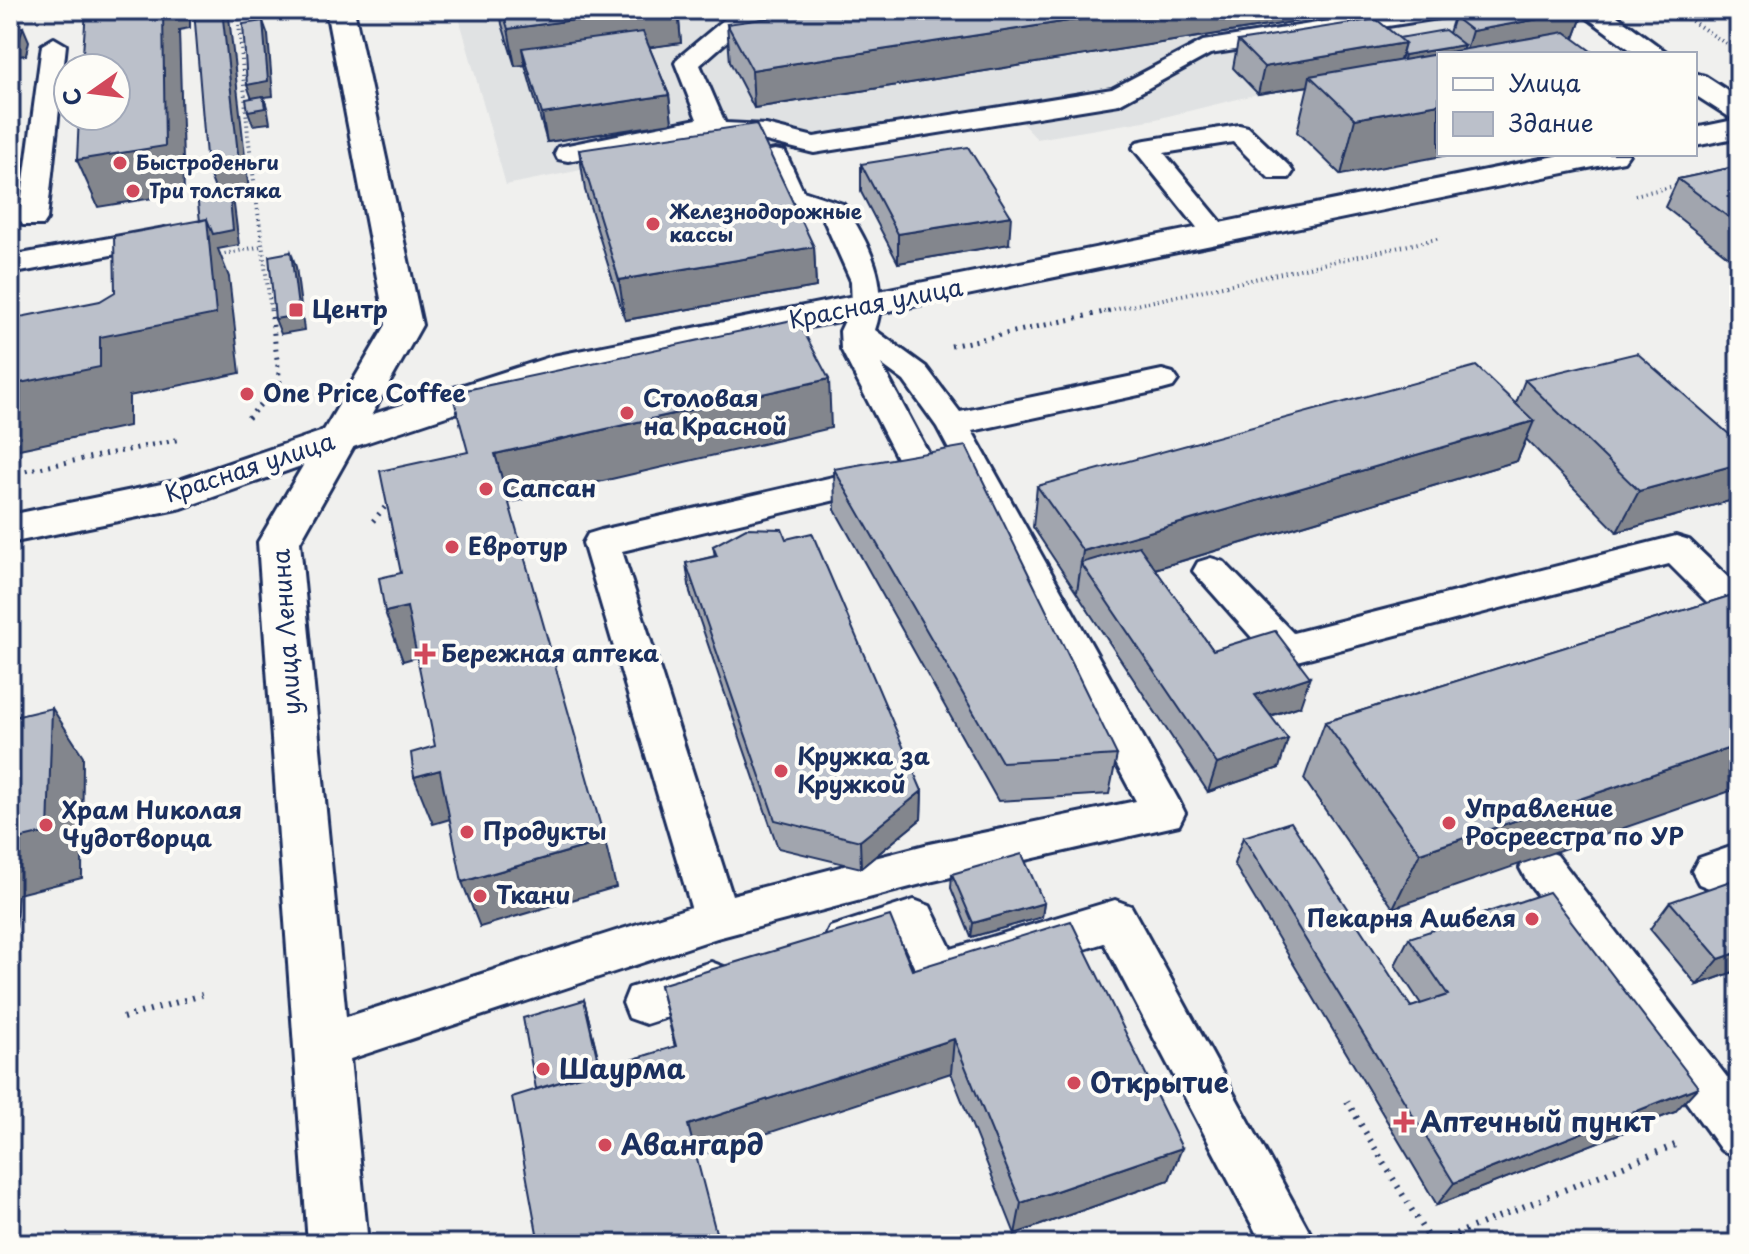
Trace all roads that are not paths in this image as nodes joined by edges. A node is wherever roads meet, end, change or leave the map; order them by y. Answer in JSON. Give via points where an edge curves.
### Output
{"nodes":[{"id":1,"x":340,"y":10,"type":"edge"},
{"id":2,"x":820,"y":10,"type":"edge"},
{"id":3,"x":1445,"y":10,"type":"edge"},
{"id":4,"x":1591,"y":10,"type":"edge"},
{"id":5,"x":54,"y":45,"type":"dead end"},
{"id":6,"x":1652,"y":52,"type":"edge"},
{"id":7,"x":1697,"y":83,"type":"edge"},
{"id":8,"x":1739,"y":112,"type":"edge"},
{"id":9,"x":712,"y":124,"type":"junction"},
{"id":10,"x":1739,"y":128,"type":"edge"},
{"id":11,"x":1697,"y":137,"type":"edge"},
{"id":12,"x":568,"y":153,"type":"dead end"},
{"id":13,"x":1603,"y":156,"type":"edge"},
{"id":14,"x":775,"y":158,"type":"edge"},
{"id":15,"x":1279,"y":172,"type":"dead end"},
{"id":16,"x":10,"y":201,"type":"edge"},
{"id":17,"x":33,"y":219,"type":"junction"},
{"id":18,"x":1217,"y":234,"type":"junction"},
{"id":19,"x":174,"y":235,"type":"edge"},
{"id":20,"x":78,"y":252,"type":"junction"},
{"id":21,"x":10,"y":265,"type":"edge"},
{"id":22,"x":862,"y":319,"type":"junction"},
{"id":23,"x":1162,"y":380,"type":"dead end"},
{"id":24,"x":952,"y":424,"type":"junction"},
{"id":25,"x":335,"y":440,"type":"junction"},
{"id":26,"x":10,"y":529,"type":"edge"},
{"id":27,"x":1211,"y":571,"type":"dead end"},
{"id":28,"x":1739,"y":611,"type":"edge"},
{"id":29,"x":1542,"y":868,"type":"edge"},
{"id":30,"x":717,"y":918,"type":"junction"},
{"id":31,"x":810,"y":952,"type":"edge"},
{"id":32,"x":750,"y":970,"type":"edge"},
{"id":33,"x":646,"y":1003,"type":"dead end"},
{"id":34,"x":320,"y":1047,"type":"junction"},
{"id":35,"x":1735,"y":1127,"type":"edge"},
{"id":36,"x":338,"y":1244,"type":"edge"},
{"id":37,"x":1290,"y":1244,"type":"edge"}],
"edges":[{"from":1,"to":25,"type":"street","name":"улица Ленина","via":[[404,325]]},
{"from":2,"to":9,"type":"lane","via":[[734,23],[687,63]]},
{"from":3,"to":9,"type":"lane","via":[[1203,48],[1119,96],[814,145],[766,133],[715,130]]},
{"from":4,"to":6,"type":"street"},
{"from":5,"to":17,"type":"lane"},
{"from":7,"to":8,"type":"street"},
{"from":9,"to":12,"type":"lane"},
{"from":10,"to":11,"type":"street"},
{"from":13,"to":18,"type":"street","name":"Красная улица"},
{"from":14,"to":22,"type":"lane","via":[[791,196],[833,210],[863,271]]},
{"from":15,"to":18,"type":"lane","via":[[1239,133],[1146,148]]},
{"from":16,"to":17,"type":"lane"},
{"from":17,"to":20,"type":"lane"},
{"from":18,"to":22,"type":"street","name":"Красная улица"},
{"from":19,"to":20,"type":"lane"},
{"from":20,"to":21,"type":"lane"},
{"from":22,"to":24,"type":"lane","via":[[883,351],[915,374]]},
{"from":22,"to":25,"type":"street","name":"Красная улица","via":[[553,368]]},
{"from":22,"to":30,"type":"lane","via":[[857,349],[920,469],[601,543]]},
{"from":23,"to":24,"type":"lane"},
{"from":24,"to":30,"type":"lane","via":[[1164,813],[929,863]]},
{"from":25,"to":26,"type":"street","name":"Красная улица","via":[[182,494]]},
{"from":25,"to":34,"type":"street","name":"улица Ленина","via":[[279,542]]},
{"from":27,"to":28,"type":"lane","via":[[1285,649],[1676,549]]},
{"from":29,"to":35,"type":"lane"},
{"from":30,"to":34,"type":"lane"},
{"from":31,"to":37,"type":"lane","via":[[914,920],[940,973],[1115,920]]},
{"from":32,"to":33,"type":"lane"},
{"from":34,"to":36,"type":"street","name":"улица Ленина"}]}
